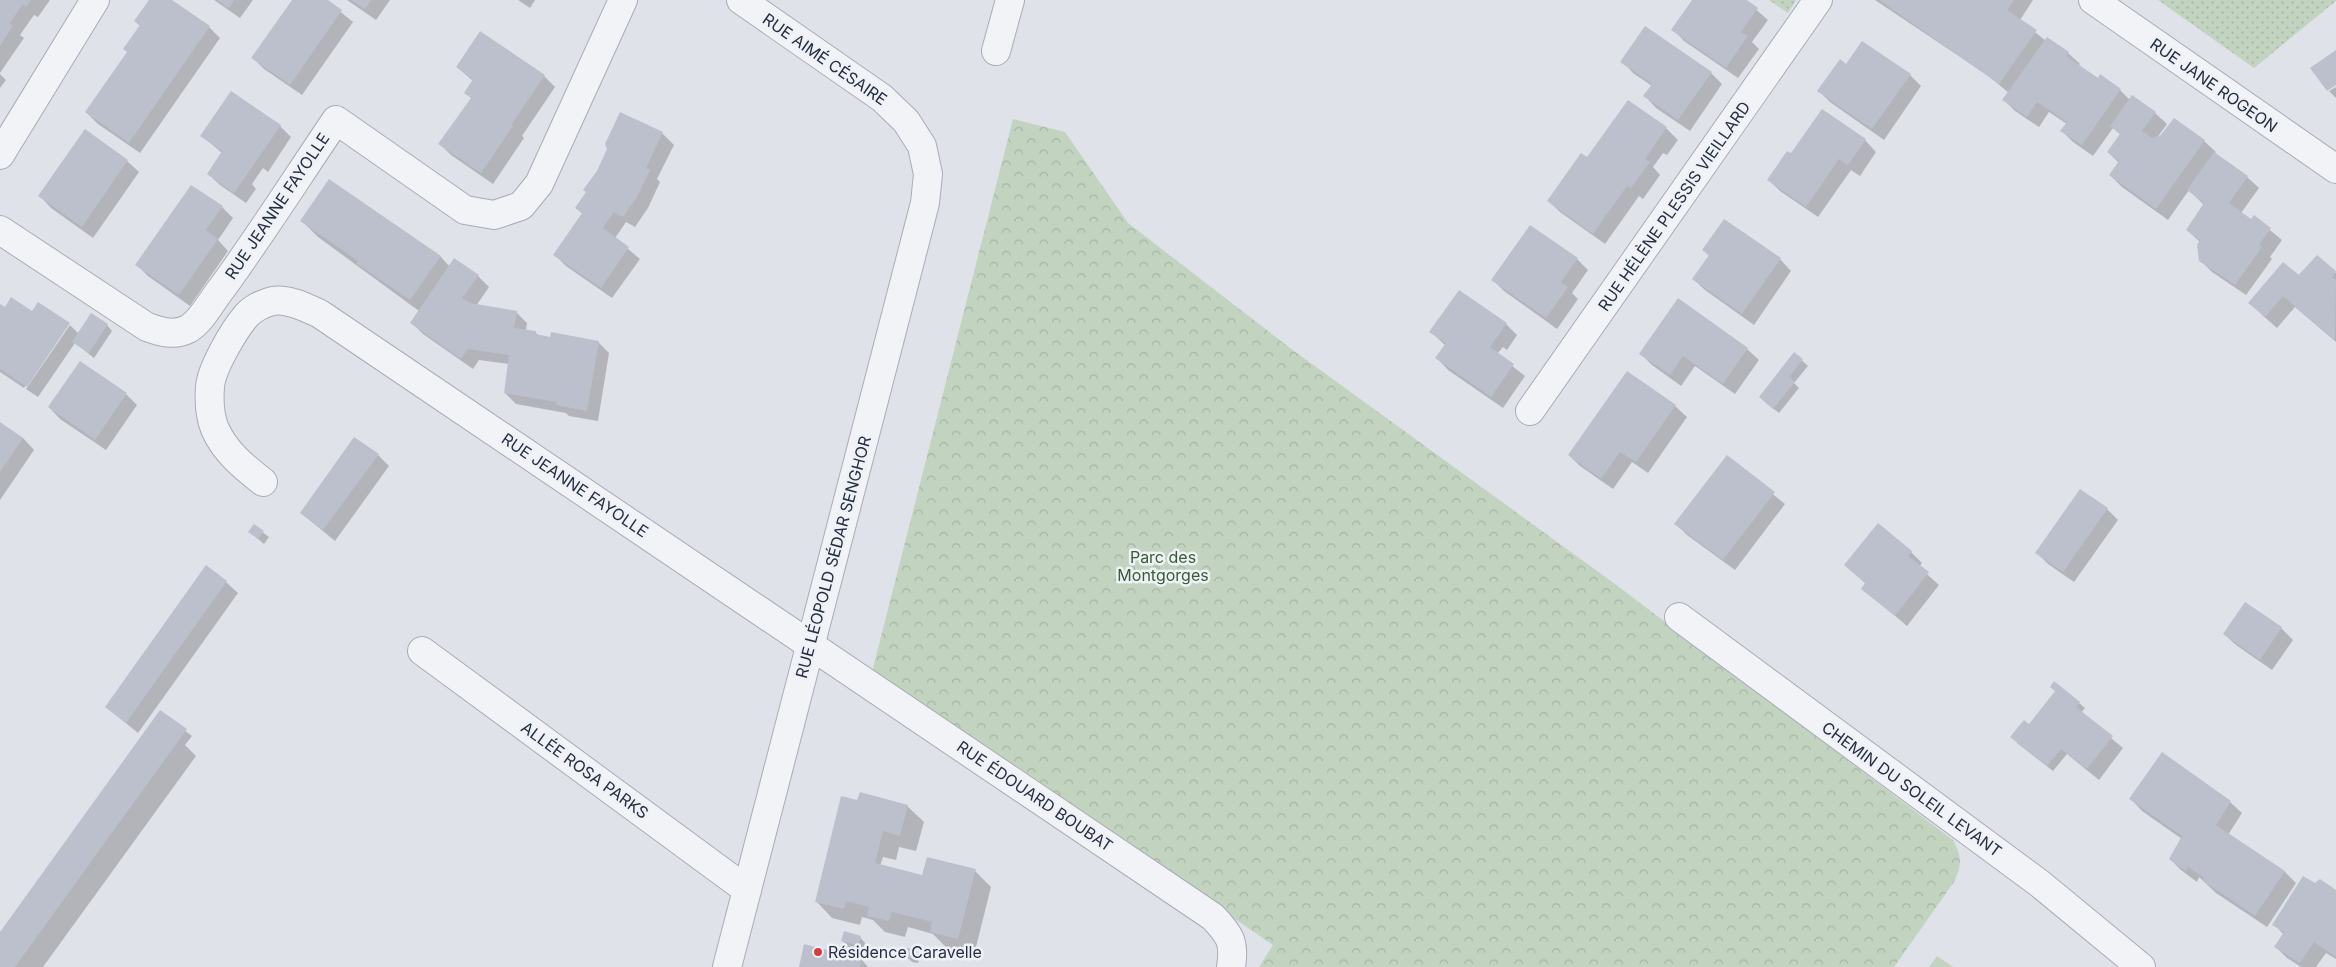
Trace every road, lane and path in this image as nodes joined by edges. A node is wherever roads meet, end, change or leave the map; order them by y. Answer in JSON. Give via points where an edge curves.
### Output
{"nodes":[{"id":1,"x":94,"y":0,"type":"edge"},
{"id":2,"x":622,"y":0,"type":"edge"},
{"id":3,"x":741,"y":0,"type":"edge"},
{"id":4,"x":1010,"y":0,"type":"edge"},
{"id":5,"x":1818,"y":0,"type":"edge"},
{"id":6,"x":2093,"y":0,"type":"edge"},
{"id":7,"x":996,"y":51,"type":"dead end"},
{"id":8,"x":922,"y":146,"type":"joint"},
{"id":9,"x":0,"y":155,"type":"edge"},
{"id":10,"x":2336,"y":169,"type":"edge"},
{"id":11,"x":0,"y":230,"type":"edge"},
{"id":12,"x":1530,"y":411,"type":"dead end"},
{"id":13,"x":263,"y":482,"type":"dead end"},
{"id":14,"x":1679,"y":617,"type":"dead end"},
{"id":15,"x":810,"y":644,"type":"junction"},
{"id":16,"x":422,"y":651,"type":"dead end"},
{"id":17,"x":747,"y":890,"type":"junction"},
{"id":18,"x":728,"y":967,"type":"edge"},
{"id":19,"x":1231,"y":967,"type":"edge"},
{"id":20,"x":2141,"y":967,"type":"edge"}],
"edges":[{"from":1,"to":9,"type":"street"},
{"from":2,"to":11,"type":"street","name":"RUE JEANNE FAYOLLE","via":[[540,184],[521,206],[494,215],[465,210],[336,120],[205,310],[189,328],[177,333],[147,327]]},
{"from":3,"to":8,"type":"street","name":"RUE AIMÉ CÉSAIRE","via":[[882,98],[906,121]]},
{"from":4,"to":7,"type":"street"},
{"from":5,"to":12,"type":"street","name":"RUE HÉLÈNE PLESSIS VIEILLARD"},
{"from":6,"to":10,"type":"street","name":"RUE JANE ROGEON"},
{"from":8,"to":15,"type":"street","name":"RUE LÉOPOLD SÉDAR SENGHOR","via":[[928,174],[925,203]]},
{"from":13,"to":15,"type":"street","name":"RUE JEANNE FAYOLLE","via":[[237,461],[224,445],[211,418],[210,387],[213,374],[246,315],[263,304],[288,302],[320,314]]},
{"from":14,"to":20,"type":"street","name":"CHEMIN DU SOLEIL LEVANT","via":[[2039,883]]},
{"from":15,"to":17,"type":"street","name":"RUE LÉOPOLD SÉDAR SENGHOR"},
{"from":15,"to":19,"type":"street","name":"RUE ÉDOUARD BOUBAT","via":[[1213,917],[1228,932],[1234,950]]},
{"from":16,"to":17,"type":"street","name":"ALLÉE ROSA PARKS"},
{"from":17,"to":18,"type":"street","name":"RUE LÉOPOLD SÉDAR SENGHOR"}]}
